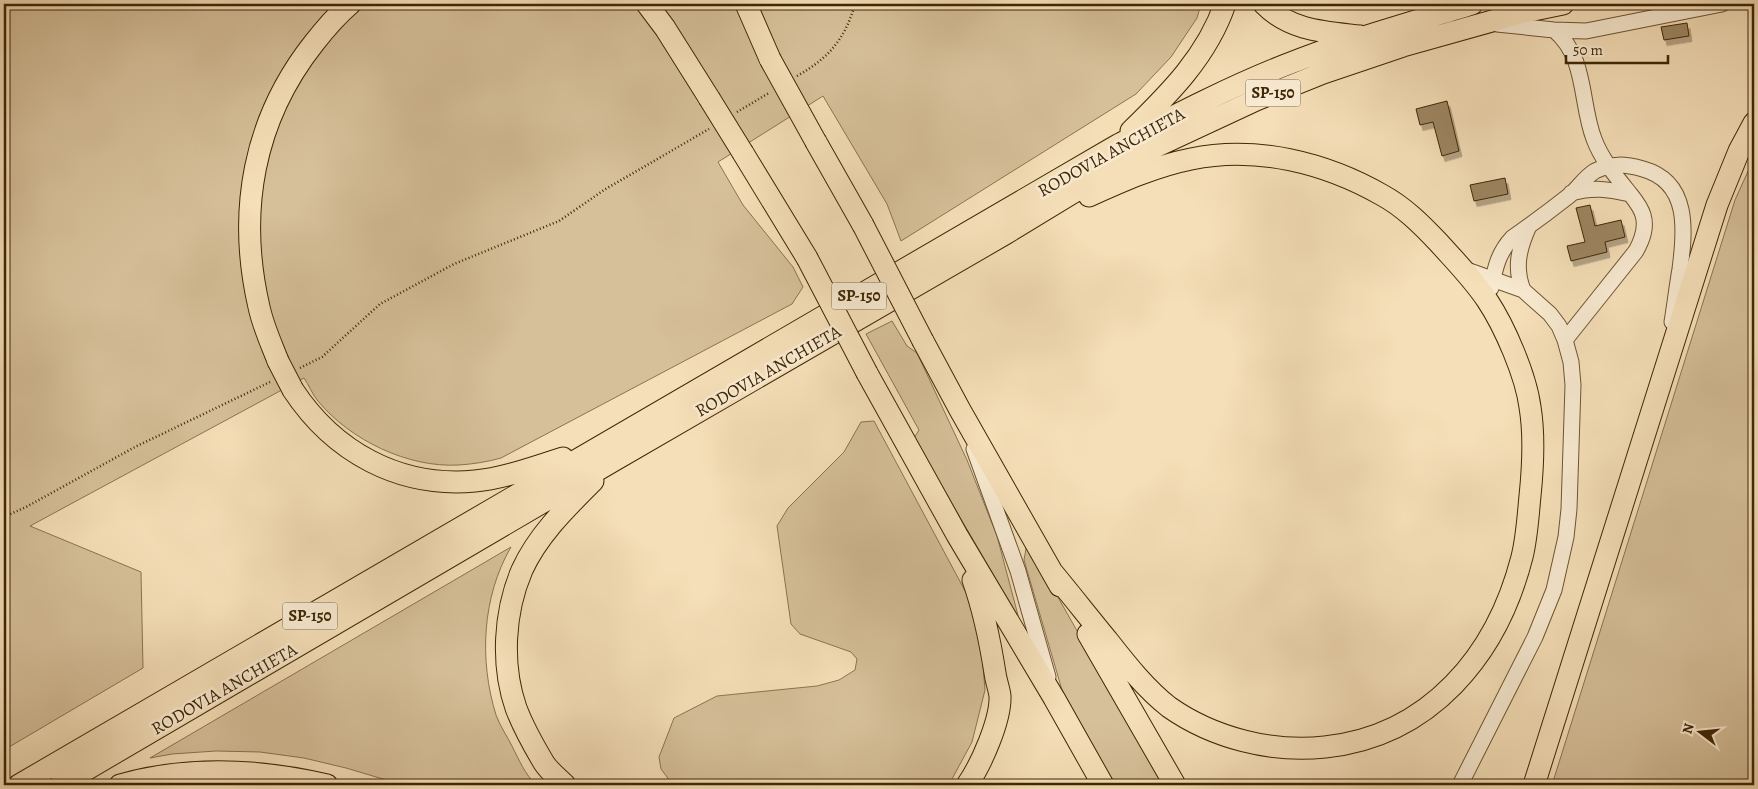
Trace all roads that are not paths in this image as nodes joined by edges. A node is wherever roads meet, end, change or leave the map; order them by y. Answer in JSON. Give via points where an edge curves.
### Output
{"nodes":[{"id":1,"x":350,"y":4,"type":"edge"},
{"id":2,"x":647,"y":4,"type":"edge"},
{"id":3,"x":746,"y":4,"type":"edge"},
{"id":4,"x":1225,"y":4,"type":"edge"},
{"id":5,"x":1264,"y":4,"type":"edge"},
{"id":6,"x":1472,"y":4,"type":"edge"},
{"id":7,"x":1563,"y":4,"type":"edge"},
{"id":8,"x":1722,"y":4,"type":"edge"},
{"id":9,"x":1483,"y":23,"type":"junction"},
{"id":10,"x":1554,"y":30,"type":"junction"},
{"id":11,"x":1586,"y":31,"type":"junction"},
{"id":12,"x":1365,"y":37,"type":"junction"},
{"id":13,"x":1575,"y":57,"type":"junction"},
{"id":14,"x":1754,"y":123,"type":"edge"},
{"id":15,"x":1593,"y":138,"type":"junction"},
{"id":16,"x":1116,"y":146,"type":"junction"},
{"id":17,"x":1608,"y":166,"type":"junction"},
{"id":18,"x":1586,"y":177,"type":"junction"},
{"id":19,"x":1571,"y":193,"type":"junction"},
{"id":20,"x":1630,"y":194,"type":"junction"},
{"id":21,"x":1529,"y":226,"type":"junction"},
{"id":22,"x":1005,"y":234,"type":"junction"},
{"id":23,"x":1462,"y":268,"type":"junction"},
{"id":24,"x":1493,"y":279,"type":"junction"},
{"id":25,"x":1523,"y":290,"type":"junction"},
{"id":26,"x":1488,"y":301,"type":"junction"},
{"id":27,"x":1565,"y":340,"type":"junction"},
{"id":28,"x":1667,"y":360,"type":"junction"},
{"id":29,"x":960,"y":410,"type":"junction"},
{"id":30,"x":607,"y":453,"type":"junction"},
{"id":31,"x":957,"y":535,"type":"junction"},
{"id":32,"x":1053,"y":573,"type":"junction"},
{"id":33,"x":1054,"y":698,"type":"junction"},
{"id":34,"x":19,"y":785,"type":"edge"},
{"id":35,"x":60,"y":785,"type":"edge"},
{"id":36,"x":120,"y":785,"type":"edge"},
{"id":37,"x":327,"y":785,"type":"edge"},
{"id":38,"x":565,"y":785,"type":"edge"},
{"id":39,"x":967,"y":785,"type":"edge"},
{"id":40,"x":1103,"y":785,"type":"edge"},
{"id":41,"x":1175,"y":785,"type":"edge"},
{"id":42,"x":1460,"y":785,"type":"edge"},
{"id":43,"x":1534,"y":785,"type":"edge"}],
"edges":[{"from":1,"to":30,"type":"highway","via":[[304,56],[274,107],[258,155],[251,192],[250,254],[259,309],[286,375],[304,407],[322,427],[355,453],[385,468],[426,480],[493,479]]},
{"from":2,"to":31,"type":"highway","bridge":true,"via":[[666,28],[807,258]]},
{"from":3,"to":29,"type":"highway","bridge":true,"via":[[770,60],[863,225]]},
{"from":4,"to":16,"type":"highway","via":[[1202,53],[1183,78]]},
{"from":5,"to":12,"type":"highway","via":[[1288,23],[1317,31]]},
{"from":6,"to":12,"type":"highway","name":"RODOVIA ANCHIETA","number":"SP-150"},
{"from":7,"to":9,"type":"highway","name":"RODOVIA ANCHIETA","number":"SP-150"},
{"from":8,"to":11,"type":"lane"},
{"from":9,"to":10,"type":"lane"},
{"from":9,"to":22,"type":"highway","name":"RODOVIA ANCHIETA","number":"SP-150","via":[[1323,73],[1256,100],[1125,161]]},
{"from":10,"to":11,"type":"lane"},
{"from":10,"to":13,"type":"lane"},
{"from":11,"to":13,"type":"lane"},
{"from":12,"to":16,"type":"highway","name":"RODOVIA ANCHIETA","number":"SP-150","via":[[1288,64]]},
{"from":13,"to":15,"type":"lane"},
{"from":14,"to":28,"type":"highway","via":[[1717,205]]},
{"from":15,"to":17,"type":"lane"},
{"from":15,"to":18,"type":"lane"},
{"from":16,"to":30,"type":"highway","name":"RODOVIA ANCHIETA","number":"SP-150"},
{"from":17,"to":18,"type":"lane"},
{"from":17,"to":20,"type":"lane"},
{"from":17,"to":28,"type":"lane","via":[[1632,166],[1660,176],[1680,205],[1684,232]]},
{"from":18,"to":19,"type":"lane"},
{"from":19,"to":20,"type":"lane","via":[[1604,188]]},
{"from":19,"to":21,"type":"lane"},
{"from":20,"to":27,"type":"lane","via":[[1641,208],[1645,226],[1636,252]]},
{"from":21,"to":24,"type":"lane","via":[[1503,247]]},
{"from":21,"to":25,"type":"lane","via":[[1518,262]]},
{"from":22,"to":23,"type":"highway","via":[[1132,177],[1162,167],[1194,158],[1257,155],[1317,166],[1376,191],[1419,222]]},
{"from":22,"to":30,"type":"highway","name":"RODOVIA ANCHIETA","number":"SP-150"},
{"from":23,"to":24,"type":"lane"},
{"from":23,"to":26,"type":"highway"},
{"from":24,"to":25,"type":"lane"},
{"from":24,"to":26,"type":"lane"},
{"from":25,"to":27,"type":"lane","via":[[1550,314]]},
{"from":26,"to":32,"type":"highway","via":[[1510,344],[1530,406],[1533,442],[1531,486],[1523,554],[1502,614],[1472,665],[1453,687],[1403,724],[1378,736],[1343,746],[1311,749],[1254,744],[1198,723],[1170,707],[1144,685]]},
{"from":27,"to":42,"type":"lane","via":[[1573,385],[1569,509],[1561,564],[1535,637]]},
{"from":28,"to":43,"type":"highway"},
{"from":29,"to":32,"type":"highway"},
{"from":29,"to":33,"type":"lane","via":[[1018,571]]},
{"from":30,"to":34,"type":"highway","name":"RODOVIA ANCHIETA","number":"SP-150"},
{"from":30,"to":35,"type":"highway","name":"RODOVIA ANCHIETA","number":"SP-150"},
{"from":30,"to":38,"type":"highway","via":[[541,538],[522,570],[510,609],[506,640],[508,677],[517,709],[545,764]]},
{"from":31,"to":33,"type":"highway"},
{"from":31,"to":39,"type":"highway","via":[[982,607],[1000,697],[988,745]]},
{"from":32,"to":41,"type":"highway"},
{"from":33,"to":40,"type":"highway"},
{"from":36,"to":37,"type":"highway","via":[[162,776],[216,772],[258,773]]}]}
